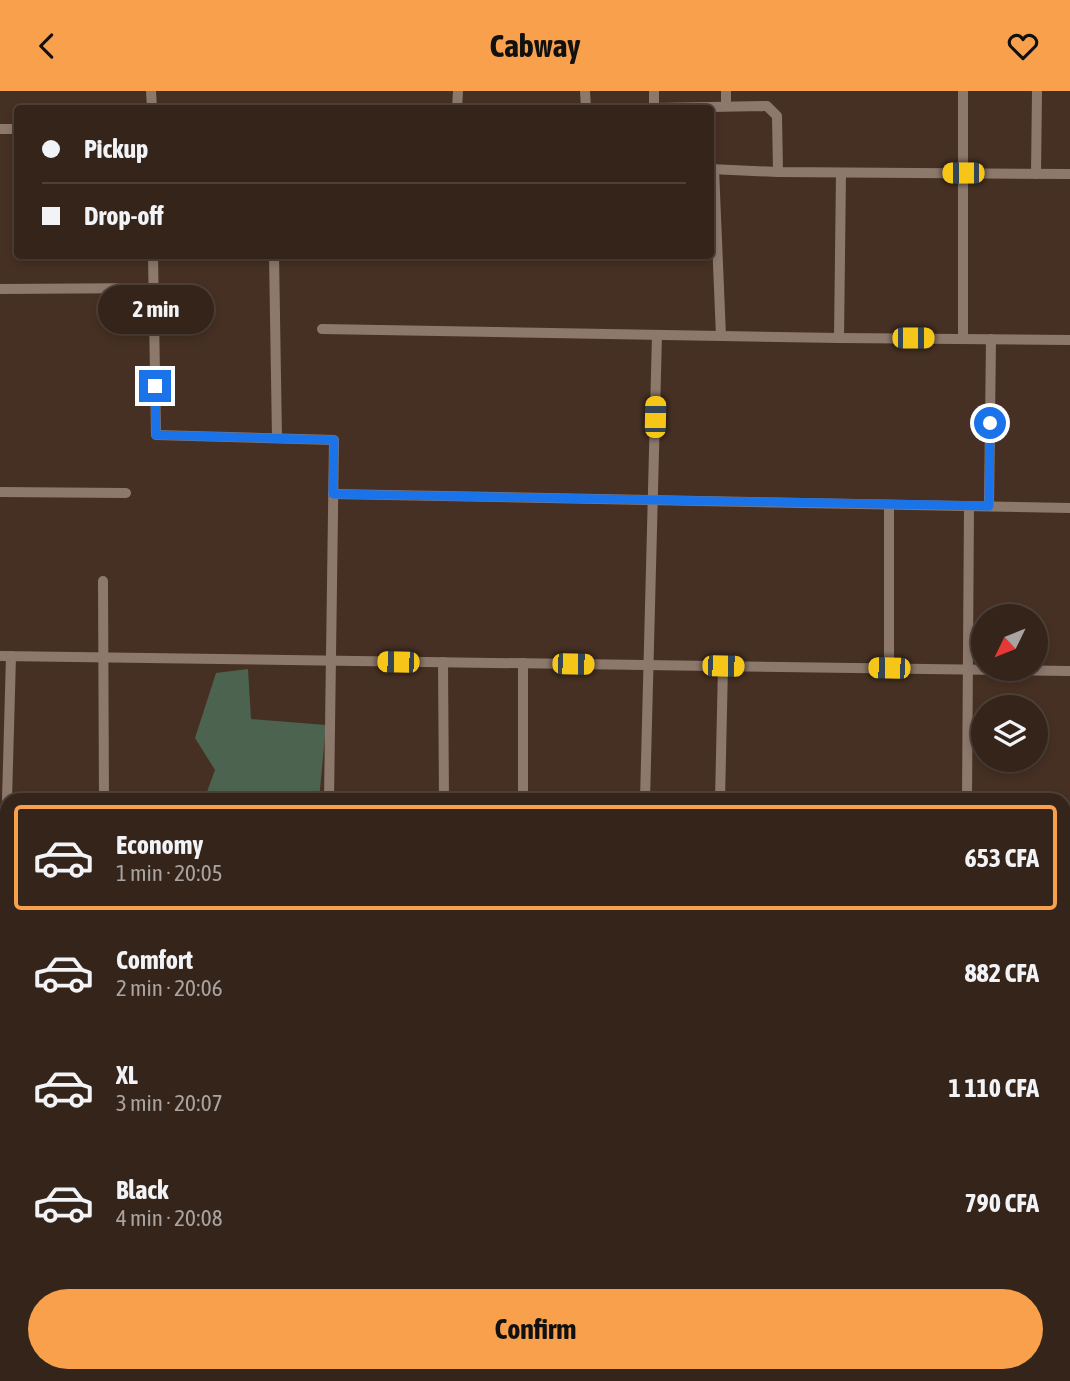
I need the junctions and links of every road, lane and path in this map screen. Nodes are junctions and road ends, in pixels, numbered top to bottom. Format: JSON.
{"nodes":[{"id":1,"x":726,"y":91,"type":"edge"},
{"id":2,"x":963,"y":91,"type":"edge"},
{"id":3,"x":1037,"y":91,"type":"edge"},
{"id":4,"x":714,"y":106,"type":"edge"},
{"id":5,"x":726,"y":106,"type":"junction"},
{"id":6,"x":714,"y":169,"type":"edge"},
{"id":7,"x":778,"y":172,"type":"junction"},
{"id":8,"x":841,"y":173,"type":"junction"},
{"id":9,"x":963,"y":173,"type":"junction"},
{"id":10,"x":1037,"y":174,"type":"junction"},
{"id":11,"x":1070,"y":174,"type":"edge"},
{"id":12,"x":714,"y":206,"type":"edge"},
{"id":13,"x":153,"y":259,"type":"edge"},
{"id":14,"x":274,"y":259,"type":"edge"},
{"id":15,"x":154,"y":288,"type":"junction"},
{"id":16,"x":0,"y":289,"type":"edge"},
{"id":17,"x":322,"y":329,"type":"dead end"},
{"id":18,"x":657,"y":335,"type":"junction"},
{"id":19,"x":721,"y":336,"type":"junction"},
{"id":20,"x":839,"y":338,"type":"junction"},
{"id":21,"x":962,"y":339,"type":"junction"},
{"id":22,"x":991,"y":339,"type":"junction"},
{"id":23,"x":1070,"y":339,"type":"edge"},
{"id":24,"x":277,"y":438,"type":"junction"},
{"id":25,"x":0,"y":492,"type":"edge"},
{"id":26,"x":125,"y":493,"type":"dead end"},
{"id":27,"x":333,"y":494,"type":"junction"},
{"id":28,"x":653,"y":500,"type":"junction"},
{"id":29,"x":889,"y":505,"type":"junction"},
{"id":30,"x":969,"y":506,"type":"junction"},
{"id":31,"x":989,"y":506,"type":"junction"},
{"id":32,"x":1070,"y":508,"type":"edge"},
{"id":33,"x":103,"y":581,"type":"dead end"},
{"id":34,"x":5,"y":656,"type":"edge"},
{"id":35,"x":103,"y":658,"type":"junction"},
{"id":36,"x":331,"y":661,"type":"junction"},
{"id":37,"x":443,"y":662,"type":"junction"},
{"id":38,"x":523,"y":663,"type":"junction"},
{"id":39,"x":648,"y":665,"type":"junction"},
{"id":40,"x":723,"y":666,"type":"junction"},
{"id":41,"x":889,"y":668,"type":"junction"},
{"id":42,"x":967,"y":669,"type":"junction"},
{"id":43,"x":1070,"y":671,"type":"edge"},
{"id":44,"x":7,"y":793,"type":"edge"},
{"id":45,"x":104,"y":793,"type":"edge"},
{"id":46,"x":329,"y":793,"type":"edge"},
{"id":47,"x":444,"y":793,"type":"edge"},
{"id":48,"x":523,"y":793,"type":"edge"},
{"id":49,"x":645,"y":793,"type":"edge"},
{"id":50,"x":720,"y":793,"type":"edge"},
{"id":51,"x":967,"y":793,"type":"edge"}],
"edges":[{"from":1,"to":5,"type":"street"},
{"from":2,"to":9,"type":"street"},
{"from":3,"to":10,"type":"street"},
{"from":4,"to":5,"type":"street"},
{"from":5,"to":7,"type":"street"},
{"from":6,"to":7,"type":"street"},
{"from":7,"to":8,"type":"street"},
{"from":8,"to":9,"type":"street"},
{"from":8,"to":20,"type":"street"},
{"from":9,"to":10,"type":"street"},
{"from":9,"to":21,"type":"street"},
{"from":10,"to":11,"type":"street"},
{"from":12,"to":19,"type":"street"},
{"from":13,"to":15,"type":"street"},
{"from":14,"to":24,"type":"street"},
{"from":15,"to":16,"type":"street"},
{"from":15,"to":24,"type":"street"},
{"from":17,"to":18,"type":"street"},
{"from":18,"to":19,"type":"street"},
{"from":18,"to":28,"type":"street"},
{"from":19,"to":20,"type":"street"},
{"from":20,"to":21,"type":"street"},
{"from":21,"to":22,"type":"street"},
{"from":22,"to":23,"type":"street"},
{"from":22,"to":31,"type":"street"},
{"from":24,"to":27,"type":"street"},
{"from":25,"to":26,"type":"street"},
{"from":27,"to":28,"type":"street"},
{"from":27,"to":36,"type":"street"},
{"from":28,"to":29,"type":"street"},
{"from":28,"to":39,"type":"street"},
{"from":29,"to":30,"type":"street"},
{"from":29,"to":41,"type":"street"},
{"from":30,"to":31,"type":"street"},
{"from":30,"to":42,"type":"street"},
{"from":31,"to":32,"type":"street"},
{"from":33,"to":35,"type":"street"},
{"from":34,"to":35,"type":"street"},
{"from":34,"to":44,"type":"street"},
{"from":35,"to":36,"type":"street"},
{"from":35,"to":45,"type":"street"},
{"from":36,"to":37,"type":"street"},
{"from":36,"to":46,"type":"street"},
{"from":37,"to":38,"type":"street"},
{"from":37,"to":47,"type":"street"},
{"from":38,"to":39,"type":"street"},
{"from":38,"to":48,"type":"street"},
{"from":39,"to":40,"type":"street"},
{"from":39,"to":49,"type":"street"},
{"from":40,"to":41,"type":"street"},
{"from":40,"to":50,"type":"street"},
{"from":41,"to":42,"type":"street"},
{"from":42,"to":43,"type":"street"},
{"from":42,"to":51,"type":"street"}]}
